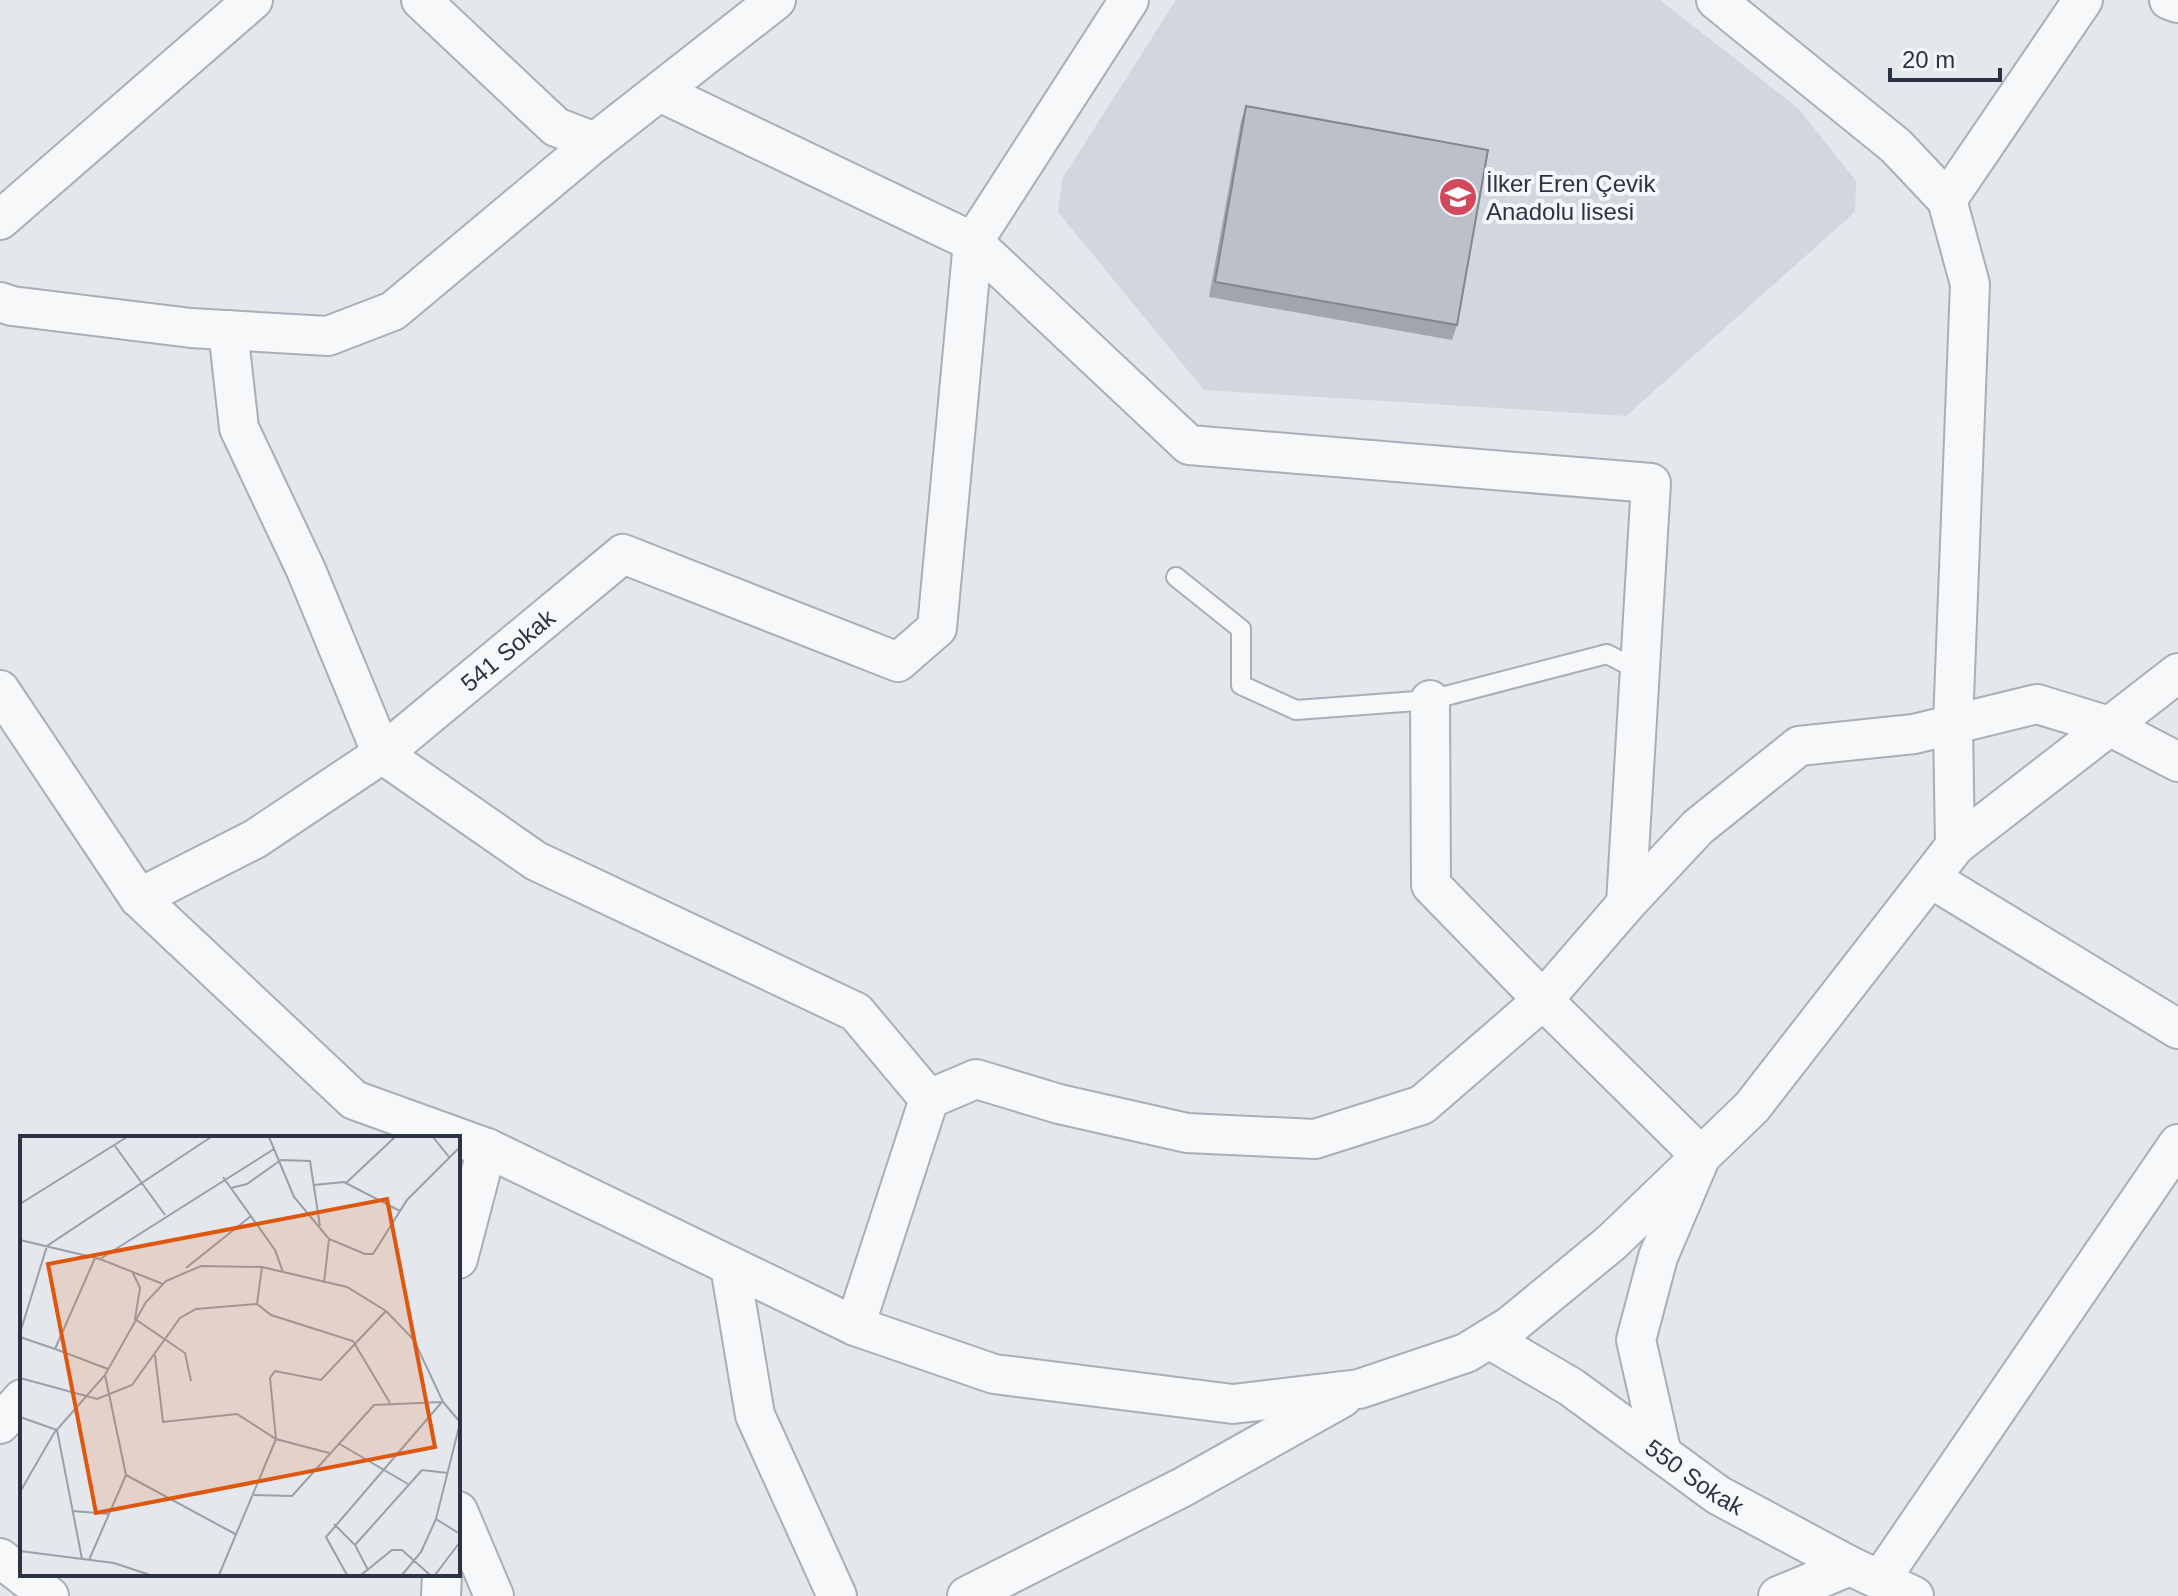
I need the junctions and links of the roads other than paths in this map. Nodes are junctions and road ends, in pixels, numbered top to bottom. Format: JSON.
{"nodes":[{"id":1,"x":253,"y":0,"type":"edge"},
{"id":2,"x":421,"y":0,"type":"edge"},
{"id":3,"x":776,"y":0,"type":"edge"},
{"id":4,"x":1129,"y":0,"type":"edge"},
{"id":5,"x":1716,"y":0,"type":"edge"},
{"id":6,"x":2083,"y":0,"type":"edge"},
{"id":7,"x":2169,"y":0,"type":"edge"},
{"id":8,"x":2178,"y":3,"type":"edge"},
{"id":9,"x":660,"y":92,"type":"junction"},
{"id":10,"x":595,"y":142,"type":"junction"},
{"id":11,"x":1947,"y":200,"type":"junction"},
{"id":12,"x":0,"y":220,"type":"edge"},
{"id":13,"x":973,"y":242,"type":"junction"},
{"id":14,"x":0,"y":302,"type":"edge"},
{"id":15,"x":228,"y":330,"type":"junction"},
{"id":16,"x":1176,"y":577,"type":"dead end"},
{"id":17,"x":1640,"y":671,"type":"junction"},
{"id":18,"x":2178,"y":673,"type":"edge"},
{"id":19,"x":0,"y":690,"type":"edge"},
{"id":20,"x":1430,"y":700,"type":"junction"},
{"id":21,"x":1953,"y":724,"type":"junction"},
{"id":22,"x":2109,"y":726,"type":"junction"},
{"id":23,"x":382,"y":754,"type":"junction"},
{"id":24,"x":2178,"y":762,"type":"edge"},
{"id":25,"x":1955,"y":846,"type":"junction"},
{"id":26,"x":1930,"y":878,"type":"junction"},
{"id":27,"x":139,"y":898,"type":"junction"},
{"id":28,"x":1626,"y":904,"type":"junction"},
{"id":29,"x":1543,"y":1000,"type":"junction"},
{"id":30,"x":2178,"y":1029,"type":"edge"},
{"id":31,"x":929,"y":1099,"type":"junction"},
{"id":32,"x":454,"y":1136,"type":"edge"},
{"id":33,"x":460,"y":1138,"type":"edge"},
{"id":34,"x":2178,"y":1144,"type":"edge"},
{"id":35,"x":487,"y":1148,"type":"junction"},
{"id":36,"x":1701,"y":1156,"type":"junction"},
{"id":37,"x":460,"y":1251,"type":"edge"},
{"id":38,"x":730,"y":1266,"type":"junction"},
{"id":39,"x":855,"y":1326,"type":"junction"},
{"id":40,"x":1489,"y":1339,"type":"junction"},
{"id":41,"x":1359,"y":1389,"type":"junction"},
{"id":42,"x":20,"y":1401,"type":"edge"},
{"id":43,"x":0,"y":1424,"type":"edge"},
{"id":44,"x":1662,"y":1454,"type":"junction"},
{"id":45,"x":460,"y":1516,"type":"edge"},
{"id":46,"x":0,"y":1558,"type":"edge"},
{"id":47,"x":1865,"y":1573,"type":"junction"},
{"id":48,"x":20,"y":1574,"type":"edge"},
{"id":49,"x":23,"y":1576,"type":"edge"},
{"id":50,"x":442,"y":1576,"type":"edge"},
{"id":51,"x":49,"y":1596,"type":"edge"},
{"id":52,"x":441,"y":1596,"type":"edge"},
{"id":53,"x":494,"y":1596,"type":"edge"},
{"id":54,"x":837,"y":1596,"type":"edge"},
{"id":55,"x":967,"y":1596,"type":"edge"},
{"id":56,"x":1778,"y":1596,"type":"edge"},
{"id":57,"x":1914,"y":1596,"type":"edge"}],
"edges":[{"from":1,"to":12,"type":"street"},
{"from":2,"to":10,"type":"street"},
{"from":3,"to":9,"type":"street"},
{"from":4,"to":13,"type":"street"},
{"from":5,"to":11,"type":"street"},
{"from":6,"to":11,"type":"street"},
{"from":7,"to":8,"type":"street"},
{"from":9,"to":10,"type":"street"},
{"from":9,"to":13,"type":"street"},
{"from":10,"to":15,"type":"street"},
{"from":11,"to":21,"type":"street"},
{"from":13,"to":17,"type":"street"},
{"from":13,"to":23,"type":"street","name":"541 Sokak"},
{"from":14,"to":15,"type":"street"},
{"from":15,"to":23,"type":"street"},
{"from":16,"to":20,"type":"lane"},
{"from":17,"to":20,"type":"lane"},
{"from":17,"to":28,"type":"street"},
{"from":18,"to":22,"type":"street"},
{"from":19,"to":27,"type":"street"},
{"from":20,"to":29,"type":"street"},
{"from":21,"to":22,"type":"street"},
{"from":21,"to":25,"type":"street"},
{"from":21,"to":28,"type":"street"},
{"from":22,"to":24,"type":"street"},
{"from":22,"to":25,"type":"street"},
{"from":23,"to":27,"type":"street","name":"541 Sokak"},
{"from":23,"to":31,"type":"street"},
{"from":25,"to":26,"type":"street"},
{"from":26,"to":30,"type":"street"},
{"from":26,"to":36,"type":"street"},
{"from":27,"to":32,"type":"street"},
{"from":28,"to":29,"type":"street"},
{"from":29,"to":31,"type":"street"},
{"from":29,"to":36,"type":"street"},
{"from":31,"to":39,"type":"street"},
{"from":33,"to":35,"type":"street"},
{"from":34,"to":47,"type":"street"},
{"from":35,"to":37,"type":"street"},
{"from":35,"to":38,"type":"street"},
{"from":36,"to":40,"type":"street"},
{"from":36,"to":44,"type":"street"},
{"from":38,"to":39,"type":"street"},
{"from":38,"to":54,"type":"street"},
{"from":39,"to":41,"type":"street"},
{"from":40,"to":41,"type":"street"},
{"from":40,"to":44,"type":"street","name":"550 Sokak"},
{"from":41,"to":55,"type":"street"},
{"from":42,"to":43,"type":"street"},
{"from":44,"to":47,"type":"street","name":"550 Sokak"},
{"from":45,"to":53,"type":"street"},
{"from":46,"to":48,"type":"street"},
{"from":47,"to":56,"type":"street"},
{"from":47,"to":57,"type":"street","name":"550 Sokak"},
{"from":49,"to":51,"type":"street"},
{"from":50,"to":52,"type":"street"}]}
